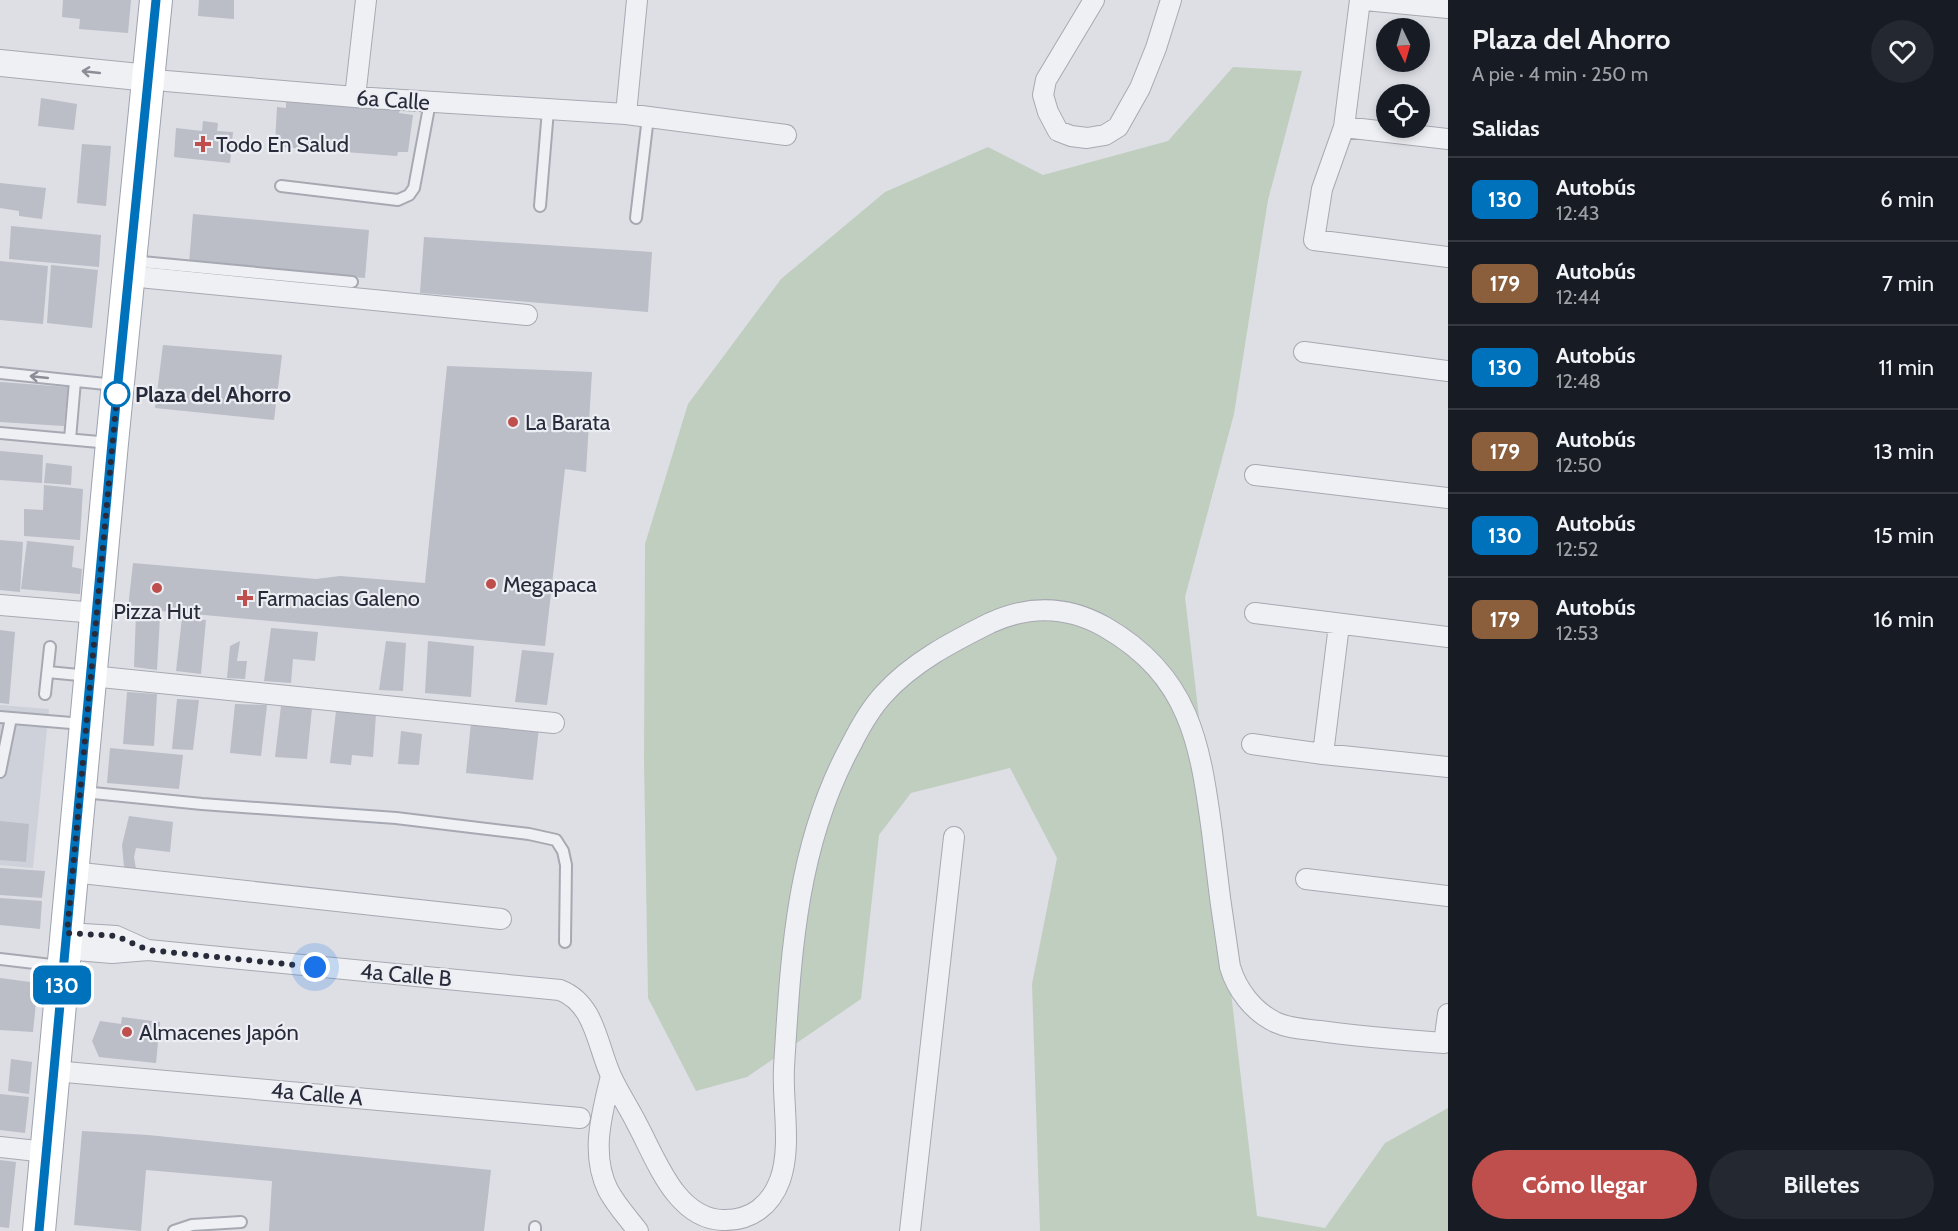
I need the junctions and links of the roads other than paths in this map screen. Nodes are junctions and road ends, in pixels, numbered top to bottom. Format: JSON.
{"nodes":[{"id":1,"x":156,"y":0,"type":"edge"},
{"id":2,"x":366,"y":0,"type":"edge"},
{"id":3,"x":637,"y":0,"type":"edge"},
{"id":4,"x":1094,"y":0,"type":"edge"},
{"id":5,"x":1171,"y":0,"type":"edge"},
{"id":6,"x":1360,"y":0,"type":"edge"},
{"id":7,"x":1365,"y":0,"type":"edge"},
{"id":8,"x":1448,"y":8,"type":"edge"},
{"id":9,"x":0,"y":63,"type":"edge"},
{"id":10,"x":149,"y":78,"type":"junction"},
{"id":11,"x":356,"y":98,"type":"junction"},
{"id":12,"x":430,"y":102,"type":"junction"},
{"id":13,"x":549,"y":110,"type":"junction"},
{"id":14,"x":626,"y":114,"type":"junction"},
{"id":15,"x":648,"y":117,"type":"junction"},
{"id":16,"x":1344,"y":127,"type":"junction"},
{"id":17,"x":786,"y":135,"type":"dead end"},
{"id":18,"x":1448,"y":139,"type":"edge"},
{"id":19,"x":281,"y":186,"type":"dead end"},
{"id":20,"x":540,"y":206,"type":"dead end"},
{"id":21,"x":636,"y":218,"type":"dead end"},
{"id":22,"x":1448,"y":257,"type":"edge"},
{"id":23,"x":130,"y":268,"type":"junction"},
{"id":24,"x":352,"y":282,"type":"dead end"},
{"id":25,"x":526,"y":315,"type":"dead end"},
{"id":26,"x":1304,"y":352,"type":"dead end"},
{"id":27,"x":1448,"y":372,"type":"edge"},
{"id":28,"x":0,"y":374,"type":"edge"},
{"id":29,"x":75,"y":381,"type":"junction"},
{"id":30,"x":118,"y":385,"type":"junction"},
{"id":31,"x":6,"y":430,"type":"edge"},
{"id":32,"x":70,"y":439,"type":"junction"},
{"id":33,"x":112,"y":443,"type":"junction"},
{"id":34,"x":1255,"y":475,"type":"dead end"},
{"id":35,"x":1448,"y":498,"type":"edge"},
{"id":36,"x":0,"y":605,"type":"edge"},
{"id":37,"x":96,"y":613,"type":"junction"},
{"id":38,"x":1256,"y":613,"type":"dead end"},
{"id":39,"x":1339,"y":625,"type":"junction"},
{"id":40,"x":1448,"y":637,"type":"edge"},
{"id":41,"x":50,"y":646,"type":"dead end"},
{"id":42,"x":48,"y":672,"type":"junction"},
{"id":43,"x":91,"y":676,"type":"junction"},
{"id":44,"x":45,"y":694,"type":"dead end"},
{"id":45,"x":6,"y":717,"type":"edge"},
{"id":46,"x":554,"y":723,"type":"dead end"},
{"id":47,"x":86,"y":724,"type":"junction"},
{"id":48,"x":1252,"y":744,"type":"dead end"},
{"id":49,"x":1323,"y":754,"type":"junction"},
{"id":50,"x":1448,"y":767,"type":"edge"},
{"id":51,"x":0,"y":772,"type":"edge"},
{"id":52,"x":80,"y":792,"type":"junction"},
{"id":53,"x":954,"y":837,"type":"dead end"},
{"id":54,"x":72,"y":872,"type":"junction"},
{"id":55,"x":1306,"y":879,"type":"dead end"},
{"id":56,"x":1448,"y":896,"type":"edge"},
{"id":57,"x":501,"y":919,"type":"dead end"},
{"id":58,"x":565,"y":942,"type":"dead end"},
{"id":59,"x":65,"y":950,"type":"junction"},
{"id":60,"x":0,"y":959,"type":"edge"},
{"id":61,"x":1448,"y":1014,"type":"edge"},
{"id":62,"x":54,"y":1071,"type":"junction"},
{"id":63,"x":611,"y":1076,"type":"junction"},
{"id":64,"x":580,"y":1118,"type":"dead end"},
{"id":65,"x":0,"y":1147,"type":"edge"},
{"id":66,"x":46,"y":1152,"type":"junction"},
{"id":67,"x":241,"y":1222,"type":"dead end"},
{"id":68,"x":39,"y":1231,"type":"edge"},
{"id":69,"x":174,"y":1231,"type":"edge"},
{"id":70,"x":638,"y":1231,"type":"edge"},
{"id":71,"x":910,"y":1231,"type":"edge"}],
"edges":[{"from":1,"to":10,"type":"main road"},
{"from":2,"to":11,"type":"street"},
{"from":3,"to":14,"type":"street"},
{"from":4,"to":5,"type":"street"},
{"from":6,"to":16,"type":"street"},
{"from":7,"to":8,"type":"street"},
{"from":10,"to":9,"type":"street","name":"6a Calle","one_way":true},
{"from":10,"to":11,"type":"street","name":"6a Calle"},
{"from":10,"to":23,"type":"main road"},
{"from":11,"to":12,"type":"street","name":"6a Calle"},
{"from":12,"to":13,"type":"street","name":"6a Calle"},
{"from":12,"to":19,"type":"lane"},
{"from":13,"to":14,"type":"street","name":"6a Calle"},
{"from":13,"to":20,"type":"lane"},
{"from":14,"to":15,"type":"street","name":"6a Calle"},
{"from":15,"to":17,"type":"street","name":"6a Calle"},
{"from":15,"to":21,"type":"lane"},
{"from":16,"to":18,"type":"street"},
{"from":16,"to":22,"type":"street"},
{"from":23,"to":24,"type":"lane"},
{"from":23,"to":25,"type":"street"},
{"from":23,"to":30,"type":"main road"},
{"from":26,"to":27,"type":"street"},
{"from":29,"to":28,"type":"lane","one_way":true},
{"from":29,"to":30,"type":"lane"},
{"from":29,"to":32,"type":"lane"},
{"from":30,"to":33,"type":"main road"},
{"from":31,"to":32,"type":"lane"},
{"from":32,"to":33,"type":"lane"},
{"from":33,"to":37,"type":"main road"},
{"from":34,"to":35,"type":"street"},
{"from":36,"to":37,"type":"street"},
{"from":37,"to":43,"type":"main road"},
{"from":38,"to":39,"type":"street"},
{"from":39,"to":40,"type":"street"},
{"from":39,"to":49,"type":"street"},
{"from":41,"to":42,"type":"lane"},
{"from":42,"to":43,"type":"lane"},
{"from":42,"to":44,"type":"lane"},
{"from":43,"to":46,"type":"street"},
{"from":43,"to":47,"type":"main road"},
{"from":45,"to":47,"type":"lane"},
{"from":45,"to":51,"type":"lane"},
{"from":47,"to":52,"type":"main road"},
{"from":48,"to":49,"type":"street"},
{"from":49,"to":50,"type":"street"},
{"from":52,"to":54,"type":"main road"},
{"from":52,"to":58,"type":"lane"},
{"from":53,"to":71,"type":"street"},
{"from":54,"to":57,"type":"street"},
{"from":54,"to":59,"type":"main road"},
{"from":55,"to":56,"type":"street"},
{"from":59,"to":60,"type":"lane"},
{"from":59,"to":62,"type":"main road"},
{"from":59,"to":63,"type":"street","name":"4a Calle B"},
{"from":61,"to":63,"type":"street","name":"4a Calle B"},
{"from":62,"to":64,"type":"street","name":"4a Calle A"},
{"from":62,"to":66,"type":"main road"},
{"from":63,"to":70,"type":"street"},
{"from":65,"to":66,"type":"street"},
{"from":66,"to":68,"type":"main road"},
{"from":67,"to":69,"type":"lane"}]}
